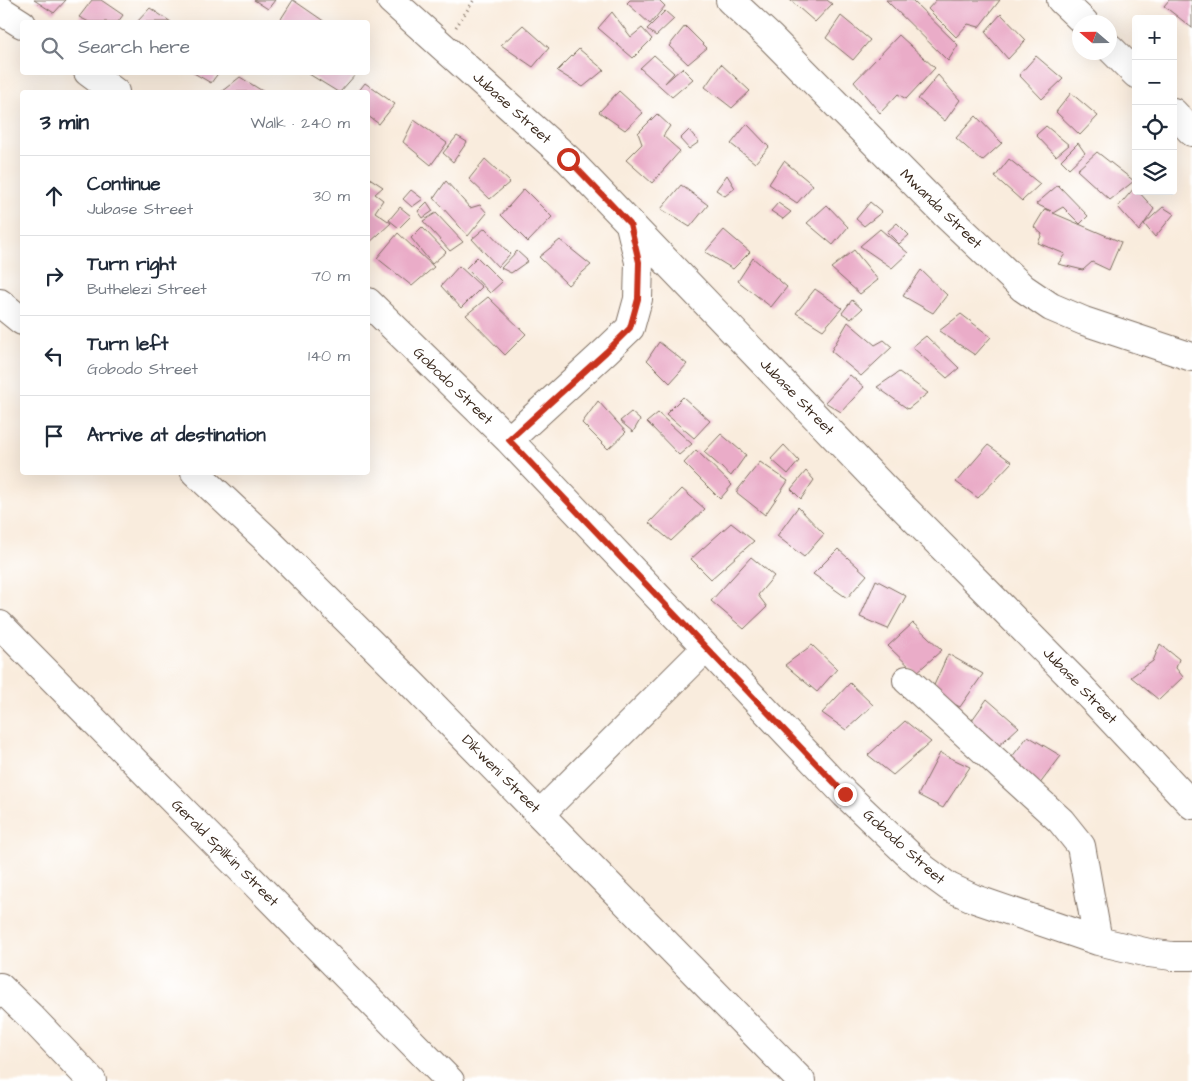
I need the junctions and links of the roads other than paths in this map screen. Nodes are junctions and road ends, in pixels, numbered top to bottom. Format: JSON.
{"nodes":[{"id":1,"x":391,"y":0,"type":"edge"},
{"id":2,"x":730,"y":0,"type":"edge"},
{"id":3,"x":1061,"y":0,"type":"edge"},
{"id":4,"x":0,"y":10,"type":"edge"},
{"id":5,"x":1077,"y":15,"type":"edge"},
{"id":6,"x":20,"y":23,"type":"edge"},
{"id":7,"x":1117,"y":55,"type":"edge"},
{"id":8,"x":1132,"y":70,"type":"edge"},
{"id":9,"x":92,"y":75,"type":"edge"},
{"id":10,"x":111,"y":90,"type":"edge"},
{"id":11,"x":1177,"y":116,"type":"edge"},
{"id":12,"x":1192,"y":132,"type":"edge"},
{"id":13,"x":630,"y":224,"type":"junction"},
{"id":14,"x":0,"y":303,"type":"edge"},
{"id":15,"x":370,"y":304,"type":"edge"},
{"id":16,"x":20,"y":318,"type":"edge"},
{"id":17,"x":1192,"y":357,"type":"edge"},
{"id":18,"x":509,"y":440,"type":"junction"},
{"id":19,"x":198,"y":475,"type":"edge"},
{"id":20,"x":2,"y":631,"type":"edge"},
{"id":21,"x":706,"y":648,"type":"junction"},
{"id":22,"x":907,"y":680,"type":"dead end"},
{"id":23,"x":1192,"y":804,"type":"edge"},
{"id":24,"x":540,"y":814,"type":"junction"},
{"id":25,"x":1098,"y":941,"type":"junction"},
{"id":26,"x":1192,"y":956,"type":"edge"},
{"id":27,"x":0,"y":988,"type":"edge"},
{"id":28,"x":92,"y":1081,"type":"edge"},
{"id":29,"x":450,"y":1081,"type":"edge"},
{"id":30,"x":801,"y":1081,"type":"edge"}],
"edges":[{"from":1,"to":13,"type":"street","name":"Jubase Street"},
{"from":2,"to":17,"type":"street","name":"Mwanda Street"},
{"from":3,"to":5,"type":"street"},
{"from":4,"to":6,"type":"street"},
{"from":7,"to":8,"type":"street"},
{"from":9,"to":10,"type":"street"},
{"from":11,"to":12,"type":"street"},
{"from":13,"to":18,"type":"street"},
{"from":13,"to":23,"type":"street","name":"Jubase Street"},
{"from":14,"to":16,"type":"street"},
{"from":15,"to":18,"type":"street","name":"Gobodo Street"},
{"from":18,"to":21,"type":"street","name":"Gobodo Street"},
{"from":19,"to":24,"type":"street","name":"Dikweni Street"},
{"from":20,"to":29,"type":"street","name":"Gerald Spilkin Street"},
{"from":21,"to":24,"type":"street"},
{"from":21,"to":25,"type":"street","name":"Gobodo Street"},
{"from":22,"to":25,"type":"street"},
{"from":24,"to":30,"type":"street","name":"Dikweni Street"},
{"from":25,"to":26,"type":"street","name":"Gobodo Street"},
{"from":27,"to":28,"type":"street"}]}
